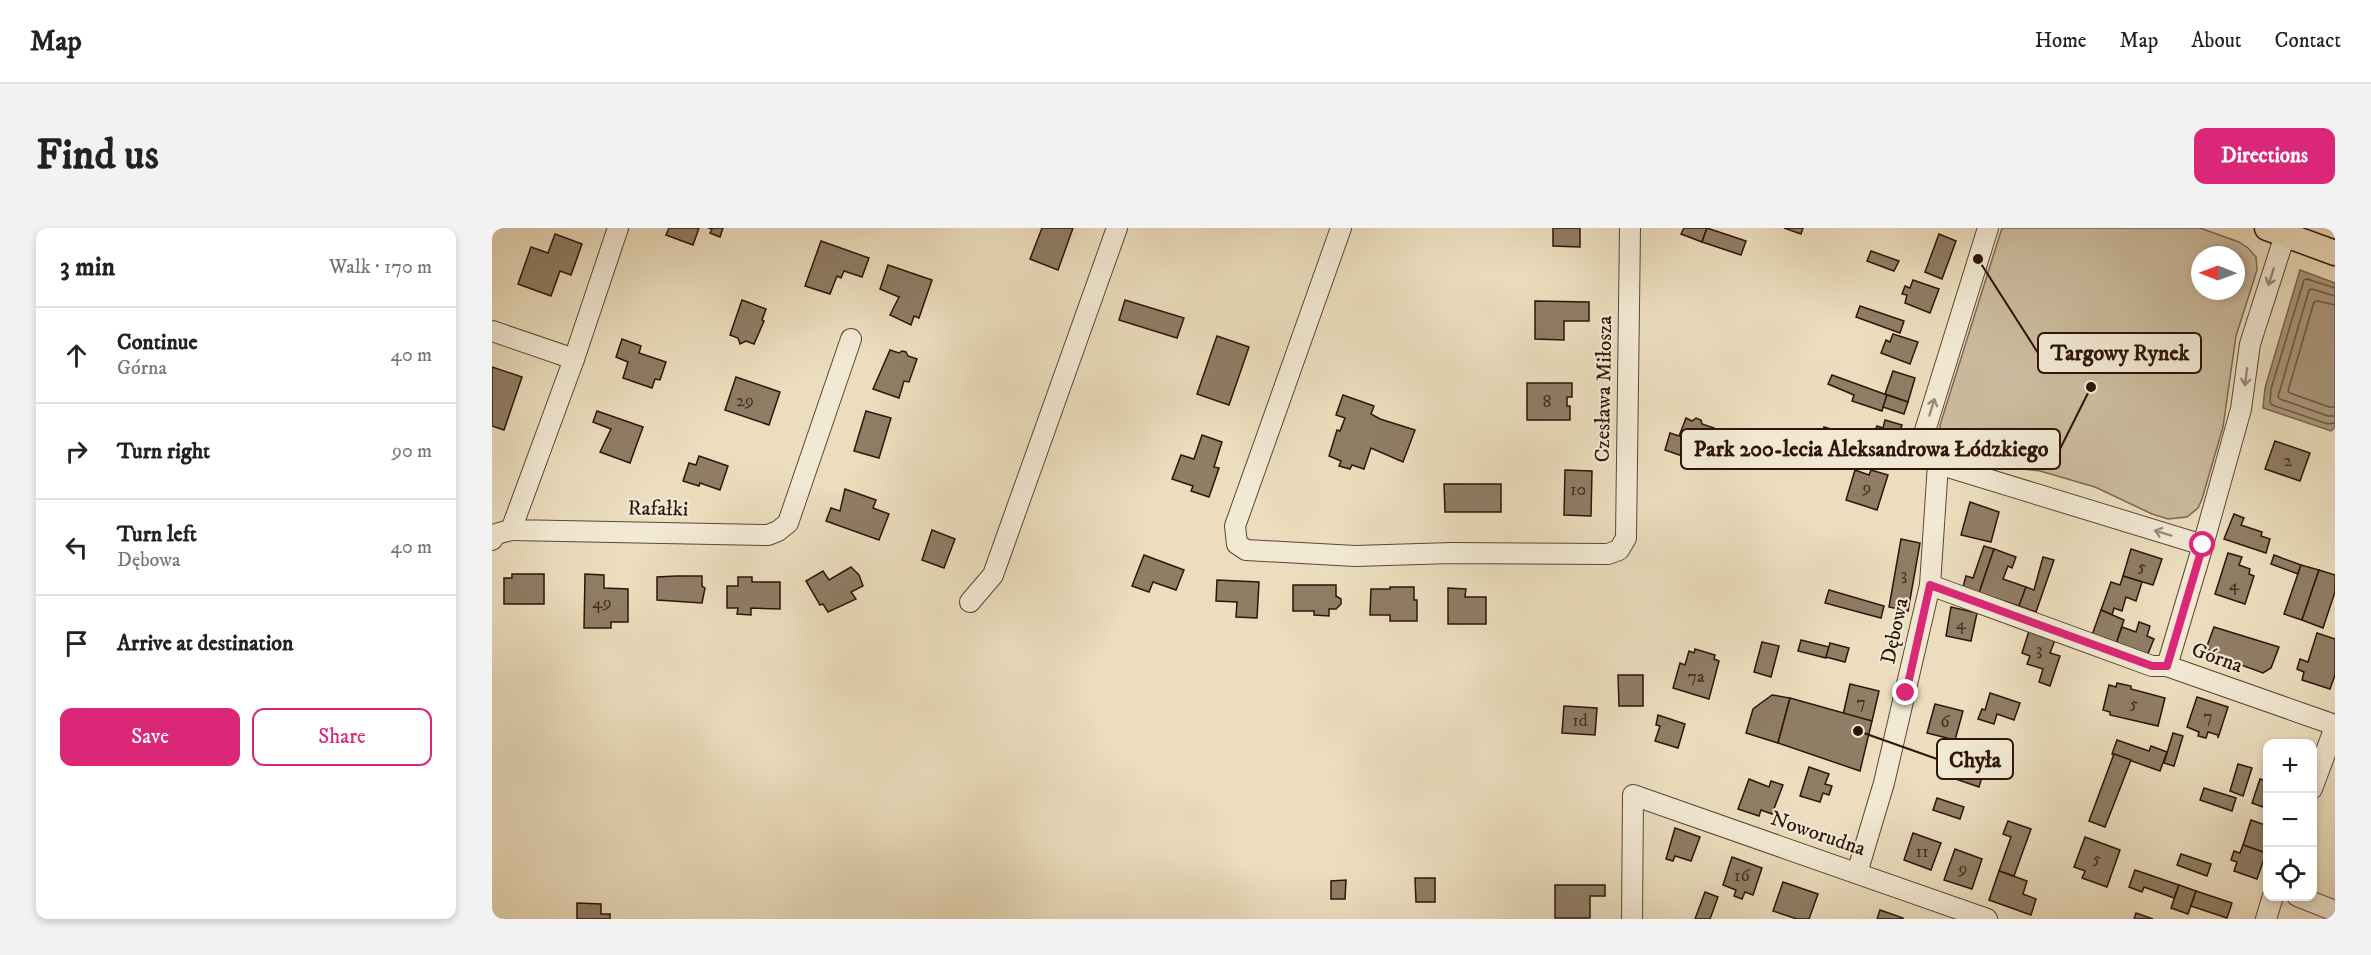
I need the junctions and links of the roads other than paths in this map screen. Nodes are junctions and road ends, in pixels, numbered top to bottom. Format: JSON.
{"nodes":[{"id":1,"x":618,"y":228,"type":"edge"},
{"id":2,"x":1118,"y":228,"type":"edge"},
{"id":3,"x":1341,"y":228,"type":"edge"},
{"id":4,"x":1630,"y":228,"type":"edge"},
{"id":5,"x":1988,"y":228,"type":"edge"},
{"id":6,"x":2276,"y":231,"type":"edge"},
{"id":7,"x":2335,"y":253,"type":"edge"},
{"id":8,"x":492,"y":331,"type":"edge"},
{"id":9,"x":851,"y":339,"type":"dead end"},
{"id":10,"x":574,"y":359,"type":"junction"},
{"id":11,"x":1938,"y":464,"type":"junction"},
{"id":12,"x":511,"y":530,"type":"junction"},
{"id":13,"x":492,"y":540,"type":"edge"},
{"id":14,"x":2203,"y":545,"type":"junction"},
{"id":15,"x":1930,"y":585,"type":"junction"},
{"id":16,"x":970,"y":602,"type":"dead end"},
{"id":17,"x":2167,"y":666,"type":"junction"},
{"id":18,"x":2335,"y":726,"type":"edge"},
{"id":19,"x":2317,"y":778,"type":"edge"},
{"id":20,"x":1857,"y":873,"type":"junction"},
{"id":21,"x":2272,"y":901,"type":"edge"},
{"id":22,"x":2309,"y":901,"type":"edge"},
{"id":23,"x":2335,"y":910,"type":"edge"},
{"id":24,"x":1632,"y":919,"type":"edge"},
{"id":25,"x":1988,"y":919,"type":"edge"},
{"id":26,"x":2266,"y":919,"type":"edge"}],
"edges":[{"from":1,"to":10,"type":"street"},
{"from":2,"to":16,"type":"street"},
{"from":3,"to":4,"type":"street","name":"Czesława Miłosza"},
{"from":11,"to":5,"type":"street","one_way":true},
{"from":6,"to":7,"type":"main road"},
{"from":6,"to":14,"type":"street","name":"Górna","one_way":true},
{"from":8,"to":10,"type":"street"},
{"from":9,"to":12,"type":"street","name":"Rafałki"},
{"from":10,"to":12,"type":"street"},
{"from":14,"to":11,"type":"street","one_way":true},
{"from":11,"to":15,"type":"street","name":"Dębowa"},
{"from":12,"to":13,"type":"street"},
{"from":14,"to":17,"type":"street","name":"Górna"},
{"from":15,"to":17,"type":"street"},
{"from":15,"to":20,"type":"street","name":"Dębowa"},
{"from":17,"to":18,"type":"street","name":"Górna"},
{"from":18,"to":19,"type":"street","name":"Górna"},
{"from":20,"to":24,"type":"street","name":"Noworudna"},
{"from":20,"to":25,"type":"street","name":"Noworudna"},
{"from":21,"to":26,"type":"street"},
{"from":22,"to":23,"type":"street"}]}
